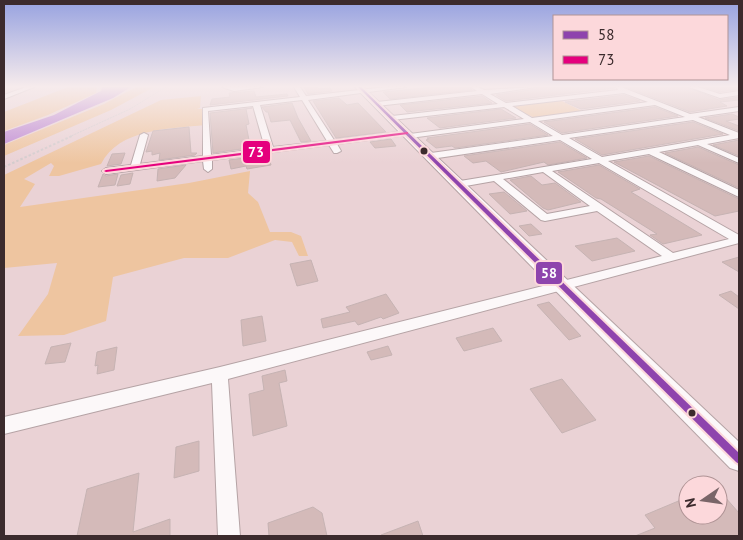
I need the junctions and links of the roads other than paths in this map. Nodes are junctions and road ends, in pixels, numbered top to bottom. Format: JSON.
{"nodes":[{"id":1,"x":205,"y":112,"type":"edge"},
{"id":2,"x":258,"y":112,"type":"edge"},
{"id":3,"x":313,"y":112,"type":"edge"},
{"id":4,"x":386,"y":112,"type":"edge"},
{"id":5,"x":442,"y":112,"type":"edge"},
{"id":6,"x":518,"y":112,"type":"edge"},
{"id":7,"x":589,"y":112,"type":"edge"},
{"id":8,"x":679,"y":112,"type":"edge"},
{"id":9,"x":718,"y":112,"type":"edge"},
{"id":10,"x":691,"y":117,"type":"junction"},
{"id":11,"x":392,"y":118,"type":"junction"},
{"id":12,"x":532,"y":120,"type":"junction"},
{"id":13,"x":408,"y":134,"type":"junction"},
{"id":14,"x":144,"y":136,"type":"dead end"},
{"id":15,"x":739,"y":136,"type":"edge"},
{"id":16,"x":561,"y":137,"type":"junction"},
{"id":17,"x":332,"y":142,"type":"junction"},
{"id":18,"x":699,"y":143,"type":"junction"},
{"id":19,"x":270,"y":150,"type":"junction"},
{"id":20,"x":337,"y":152,"type":"dead end"},
{"id":21,"x":652,"y":152,"type":"junction"},
{"id":22,"x":431,"y":156,"type":"junction"},
{"id":23,"x":206,"y":158,"type":"junction"},
{"id":24,"x":600,"y":160,"type":"junction"},
{"id":25,"x":739,"y":161,"type":"edge"},
{"id":26,"x":135,"y":167,"type":"junction"},
{"id":27,"x":208,"y":169,"type":"dead end"},
{"id":28,"x":106,"y":170,"type":"dead end"},
{"id":29,"x":545,"y":170,"type":"junction"},
{"id":30,"x":496,"y":178,"type":"junction"},
{"id":31,"x":460,"y":184,"type":"junction"},
{"id":32,"x":739,"y":194,"type":"edge"},
{"id":33,"x":599,"y":207,"type":"junction"},
{"id":34,"x":739,"y":240,"type":"edge"},
{"id":35,"x":671,"y":257,"type":"junction"},
{"id":36,"x":563,"y":286,"type":"junction"},
{"id":37,"x":220,"y":374,"type":"junction"},
{"id":38,"x":4,"y":426,"type":"edge"},
{"id":39,"x":739,"y":459,"type":"edge"},
{"id":40,"x":229,"y":536,"type":"edge"}],
"edges":[{"from":1,"to":23,"type":"street"},
{"from":2,"to":19,"type":"street"},
{"from":3,"to":17,"type":"street"},
{"from":4,"to":11,"type":"main road"},
{"from":5,"to":11,"type":"street"},
{"from":6,"to":12,"type":"street"},
{"from":7,"to":12,"type":"street"},
{"from":8,"to":10,"type":"street"},
{"from":9,"to":10,"type":"street"},
{"from":10,"to":15,"type":"street"},
{"from":10,"to":16,"type":"street"},
{"from":11,"to":13,"type":"main road"},
{"from":12,"to":13,"type":"street"},
{"from":12,"to":16,"type":"street"},
{"from":13,"to":17,"type":"street"},
{"from":13,"to":22,"type":"main road"},
{"from":14,"to":26,"type":"street"},
{"from":15,"to":18,"type":"street"},
{"from":16,"to":22,"type":"street"},
{"from":16,"to":24,"type":"street"},
{"from":17,"to":19,"type":"street"},
{"from":17,"to":20,"type":"street"},
{"from":18,"to":21,"type":"street"},
{"from":18,"to":25,"type":"street"},
{"from":19,"to":23,"type":"street"},
{"from":21,"to":24,"type":"street"},
{"from":21,"to":32,"type":"street"},
{"from":22,"to":31,"type":"main road"},
{"from":23,"to":26,"type":"street"},
{"from":23,"to":27,"type":"street"},
{"from":24,"to":29,"type":"street"},
{"from":24,"to":34,"type":"street"},
{"from":26,"to":28,"type":"street"},
{"from":29,"to":30,"type":"street"},
{"from":29,"to":33,"type":"street"},
{"from":30,"to":31,"type":"street"},
{"from":30,"to":33,"type":"street"},
{"from":31,"to":36,"type":"main road"},
{"from":33,"to":35,"type":"street"},
{"from":34,"to":35,"type":"street"},
{"from":35,"to":36,"type":"street"},
{"from":36,"to":37,"type":"street"},
{"from":36,"to":39,"type":"main road"},
{"from":37,"to":38,"type":"street"},
{"from":37,"to":40,"type":"street"}]}
